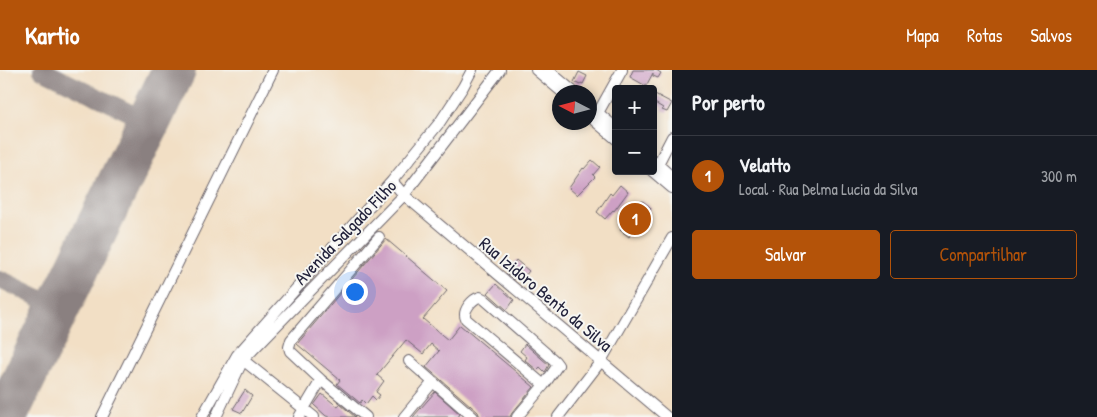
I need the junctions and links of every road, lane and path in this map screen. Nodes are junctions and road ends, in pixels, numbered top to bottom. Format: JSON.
{"nodes":[{"id":1,"x":273,"y":70,"type":"edge"},
{"id":2,"x":472,"y":70,"type":"edge"},
{"id":3,"x":500,"y":70,"type":"edge"},
{"id":4,"x":536,"y":70,"type":"edge"},
{"id":5,"x":548,"y":70,"type":"edge"},
{"id":6,"x":622,"y":70,"type":"edge"},
{"id":7,"x":554,"y":85,"type":"edge"},
{"id":8,"x":566,"y":85,"type":"edge"},
{"id":9,"x":597,"y":111,"type":"edge"},
{"id":10,"x":597,"y":118,"type":"edge"},
{"id":11,"x":597,"y":119,"type":"edge"},
{"id":12,"x":612,"y":126,"type":"edge"},
{"id":13,"x":612,"y":135,"type":"edge"},
{"id":14,"x":672,"y":137,"type":"edge"},
{"id":15,"x":657,"y":161,"type":"edge"},
{"id":16,"x":657,"y":168,"type":"edge"},
{"id":17,"x":657,"y":170,"type":"edge"},
{"id":18,"x":672,"y":176,"type":"edge"},
{"id":19,"x":392,"y":181,"type":"junction"},
{"id":20,"x":672,"y":188,"type":"edge"},
{"id":21,"x":404,"y":195,"type":"junction"},
{"id":22,"x":378,"y":237,"type":"dead end"},
{"id":23,"x":672,"y":238,"type":"edge"},
{"id":24,"x":240,"y":357,"type":"junction"},
{"id":25,"x":409,"y":361,"type":"dead end"},
{"id":26,"x":601,"y":361,"type":"junction"},
{"id":27,"x":321,"y":380,"type":"junction"},
{"id":28,"x":433,"y":382,"type":"junction"},
{"id":29,"x":544,"y":385,"type":"junction"},
{"id":30,"x":301,"y":412,"type":"edge"},
{"id":31,"x":102,"y":417,"type":"edge"},
{"id":32,"x":202,"y":417,"type":"edge"},
{"id":33,"x":216,"y":417,"type":"edge"},
{"id":34,"x":314,"y":417,"type":"edge"},
{"id":35,"x":366,"y":417,"type":"edge"},
{"id":36,"x":404,"y":417,"type":"edge"},
{"id":37,"x":473,"y":417,"type":"edge"},
{"id":38,"x":517,"y":417,"type":"edge"},
{"id":39,"x":558,"y":417,"type":"edge"},
{"id":40,"x":667,"y":417,"type":"edge"}],
"edges":[{"from":1,"to":31,"type":"street"},
{"from":2,"to":19,"type":"street","name":"Avenida Salgado Filho"},
{"from":3,"to":21,"type":"street","name":"Avenida Salgado Filho"},
{"from":4,"to":7,"type":"street"},
{"from":5,"to":8,"type":"street"},
{"from":6,"to":9,"type":"street"},
{"from":10,"to":12,"type":"street"},
{"from":11,"to":13,"type":"street"},
{"from":14,"to":15,"type":"street"},
{"from":16,"to":18,"type":"street"},
{"from":17,"to":20,"type":"street"},
{"from":19,"to":21,"type":"street","name":"Rua Izidoro Bento da Silva"},
{"from":19,"to":24,"type":"street","name":"Avenida Salgado Filho"},
{"from":21,"to":24,"type":"street","name":"Avenida Salgado Filho"},
{"from":21,"to":26,"type":"street","name":"Rua Izidoro Bento da Silva"},
{"from":22,"to":27,"type":"street"},
{"from":23,"to":26,"type":"street"},
{"from":24,"to":30,"type":"street"},
{"from":24,"to":32,"type":"street","name":"Avenida Salgado Filho"},
{"from":24,"to":33,"type":"street","name":"Avenida Salgado Filho"},
{"from":25,"to":28,"type":"street"},
{"from":26,"to":39,"type":"street"},
{"from":26,"to":40,"type":"street","name":"Rua Izidoro Bento da Silva"},
{"from":27,"to":30,"type":"street"},
{"from":27,"to":35,"type":"street"},
{"from":28,"to":36,"type":"street"},
{"from":28,"to":37,"type":"street"},
{"from":29,"to":29,"type":"street"},
{"from":29,"to":38,"type":"street"},
{"from":30,"to":34,"type":"street"}]}
